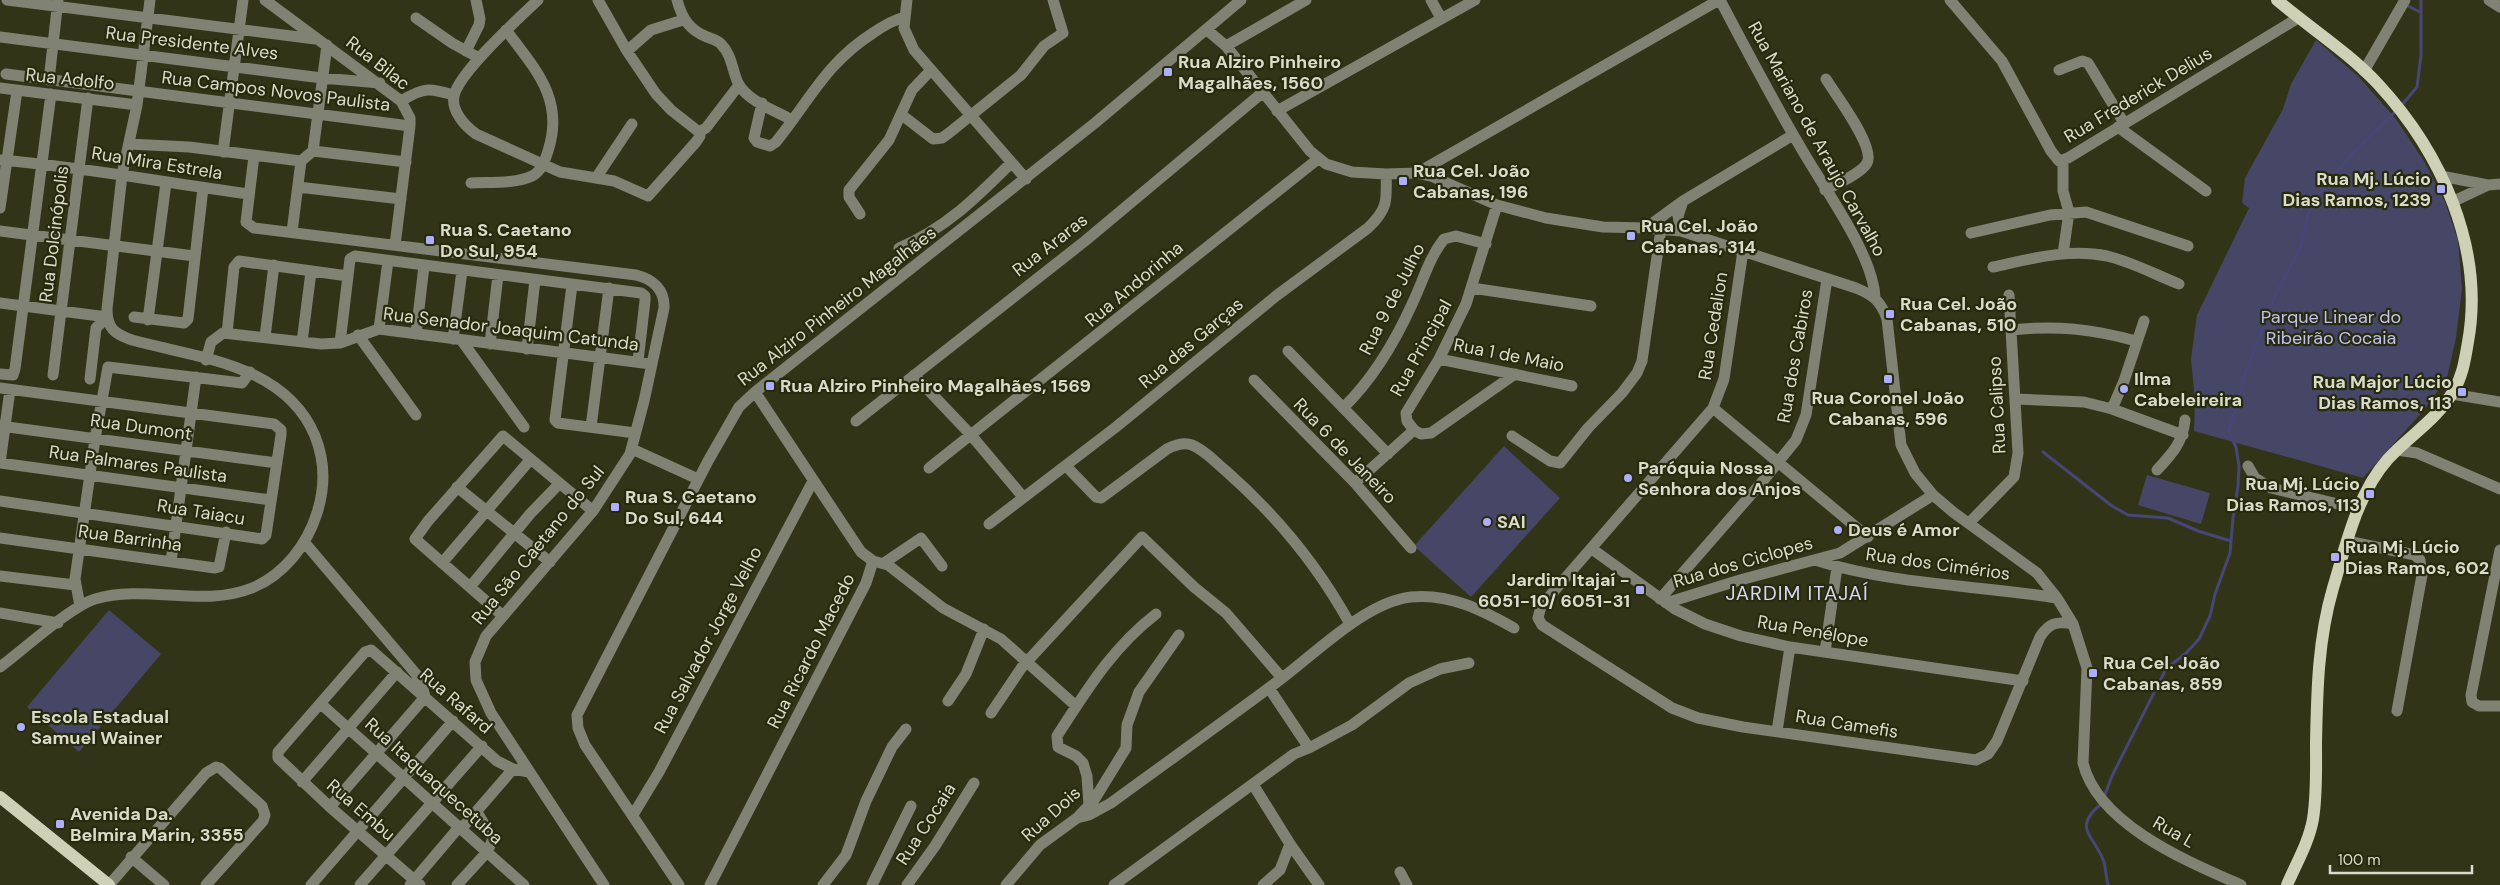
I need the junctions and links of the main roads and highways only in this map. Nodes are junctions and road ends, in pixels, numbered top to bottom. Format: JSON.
{"nodes":[{"id":1,"x":2277,"y":0,"type":"edge"},
{"id":2,"x":0,"y":797,"type":"edge"},
{"id":3,"x":109,"y":885,"type":"edge"},
{"id":4,"x":2287,"y":885,"type":"edge"}],
"edges":[{"from":1,"to":4,"type":"main road"},
{"from":2,"to":3,"type":"main road"}]}
